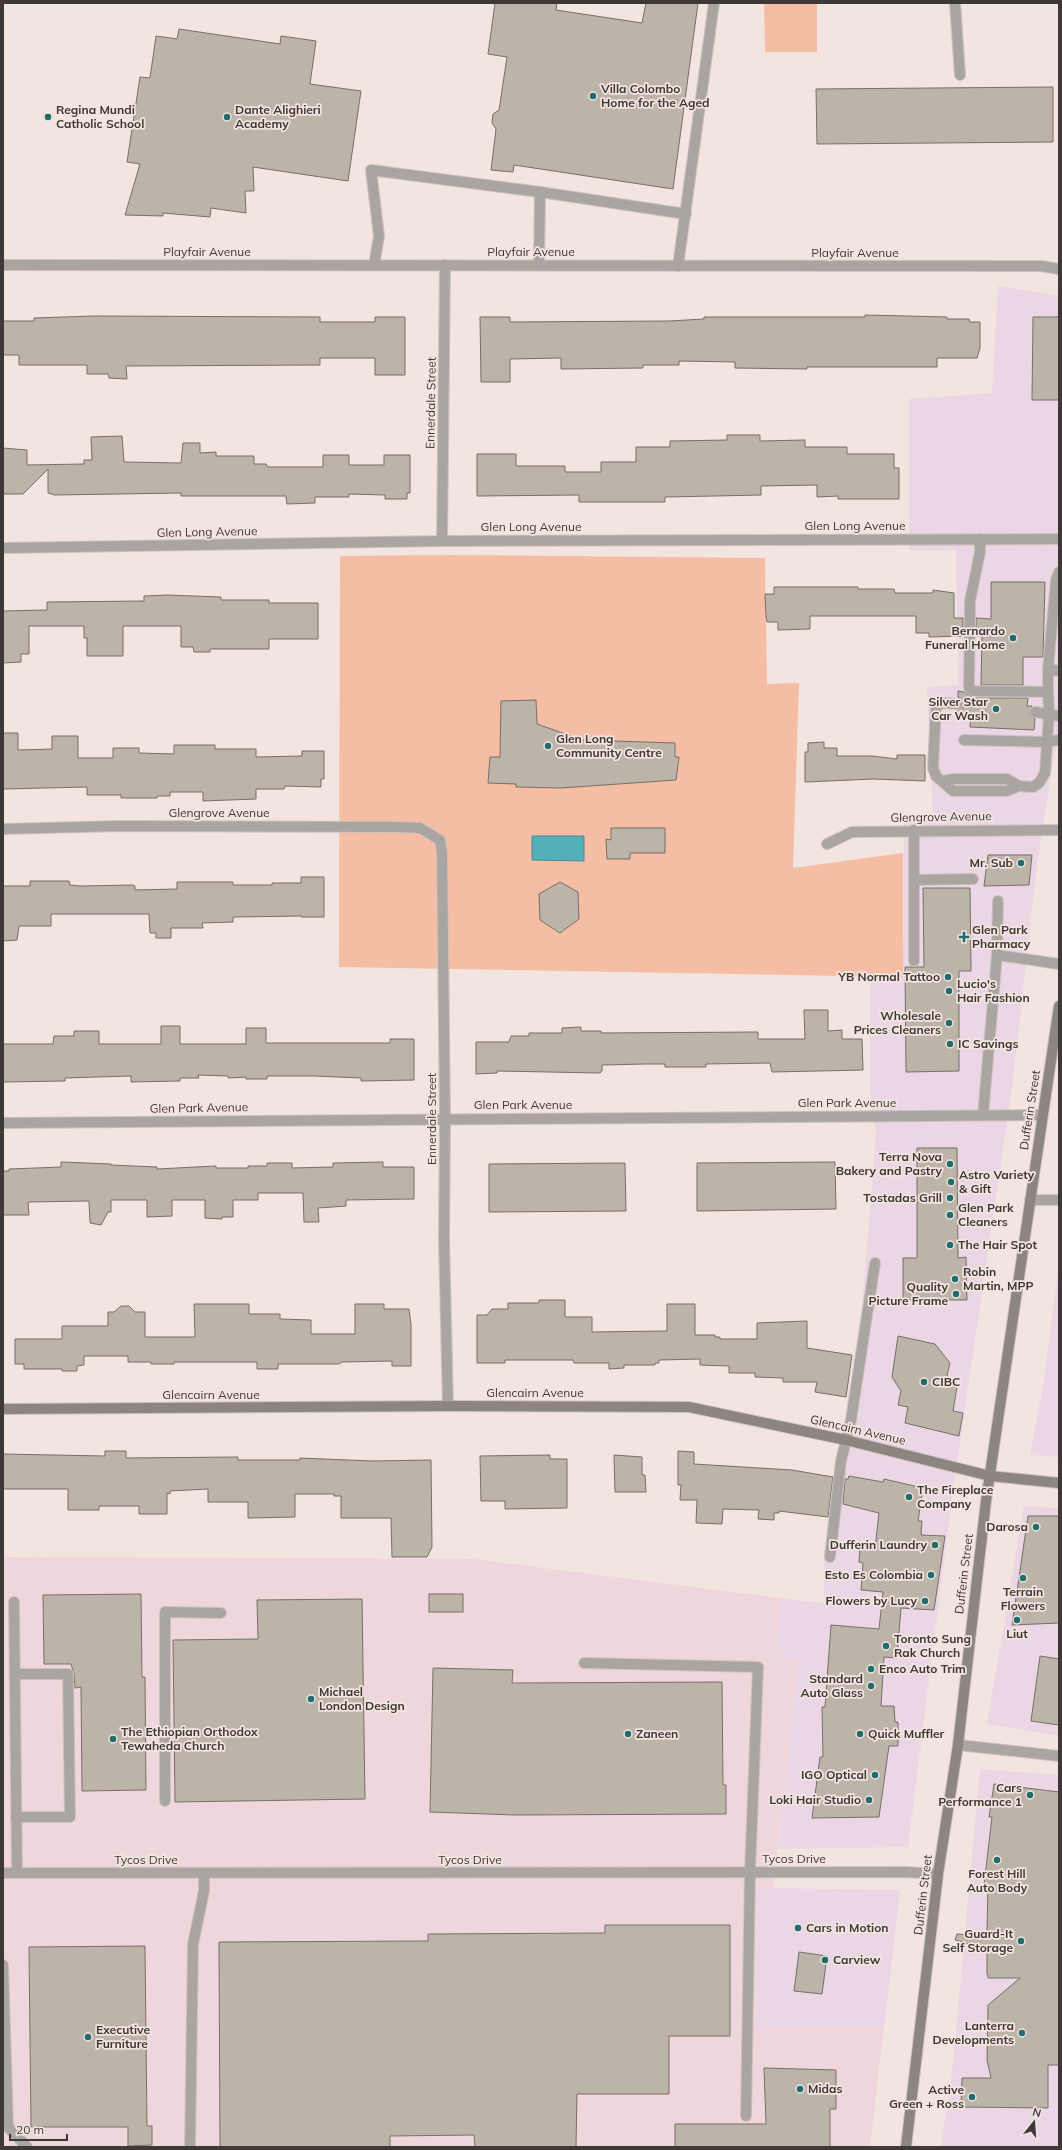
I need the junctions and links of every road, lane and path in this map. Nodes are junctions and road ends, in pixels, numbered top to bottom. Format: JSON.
{"nodes":[{"id":1,"x":714,"y":3,"type":"edge"},
{"id":2,"x":955,"y":3,"type":"edge"},
{"id":3,"x":960,"y":75,"type":"dead end"},
{"id":4,"x":540,"y":192,"type":"junction"},
{"id":5,"x":686,"y":214,"type":"junction"},
{"id":6,"x":3,"y":265,"type":"edge"},
{"id":7,"x":374,"y":265,"type":"junction"},
{"id":8,"x":445,"y":265,"type":"junction"},
{"id":9,"x":539,"y":265,"type":"junction"},
{"id":10,"x":678,"y":266,"type":"junction"},
{"id":11,"x":1059,"y":270,"type":"edge"},
{"id":12,"x":980,"y":539,"type":"junction"},
{"id":13,"x":1059,"y":539,"type":"edge"},
{"id":14,"x":442,"y":541,"type":"junction"},
{"id":15,"x":3,"y":548,"type":"edge"},
{"id":16,"x":1059,"y":572,"type":"edge"},
{"id":17,"x":1048,"y":669,"type":"junction"},
{"id":18,"x":1059,"y":671,"type":"edge"},
{"id":19,"x":1048,"y":692,"type":"junction"},
{"id":20,"x":958,"y":704,"type":"dead end"},
{"id":21,"x":1035,"y":712,"type":"dead end"},
{"id":22,"x":1054,"y":715,"type":"edge"},
{"id":23,"x":964,"y":740,"type":"dead end"},
{"id":24,"x":1059,"y":740,"type":"edge"},
{"id":25,"x":1045,"y":742,"type":"junction"},
{"id":26,"x":3,"y":829,"type":"edge"},
{"id":27,"x":914,"y":830,"type":"junction"},
{"id":28,"x":1059,"y":830,"type":"edge"},
{"id":29,"x":433,"y":835,"type":"joint"},
{"id":30,"x":826,"y":844,"type":"dead end"},
{"id":31,"x":973,"y":879,"type":"dead end"},
{"id":32,"x":914,"y":880,"type":"junction"},
{"id":33,"x":998,"y":901,"type":"dead end"},
{"id":34,"x":997,"y":955,"type":"junction"},
{"id":35,"x":914,"y":961,"type":"dead end"},
{"id":36,"x":1059,"y":964,"type":"edge"},
{"id":37,"x":1059,"y":1006,"type":"edge"},
{"id":38,"x":983,"y":1115,"type":"junction"},
{"id":39,"x":1042,"y":1115,"type":"junction"},
{"id":40,"x":445,"y":1119,"type":"junction"},
{"id":41,"x":3,"y":1122,"type":"edge"},
{"id":42,"x":1030,"y":1200,"type":"junction"},
{"id":43,"x":1059,"y":1200,"type":"edge"},
{"id":44,"x":875,"y":1263,"type":"dead end"},
{"id":45,"x":448,"y":1406,"type":"junction"},
{"id":46,"x":3,"y":1409,"type":"edge"},
{"id":47,"x":846,"y":1440,"type":"junction"},
{"id":48,"x":990,"y":1476,"type":"junction"},
{"id":49,"x":1059,"y":1483,"type":"edge"},
{"id":50,"x":830,"y":1556,"type":"dead end"},
{"id":51,"x":14,"y":1602,"type":"dead end"},
{"id":52,"x":221,"y":1613,"type":"dead end"},
{"id":53,"x":584,"y":1663,"type":"dead end"},
{"id":54,"x":15,"y":1674,"type":"junction"},
{"id":55,"x":958,"y":1745,"type":"junction"},
{"id":56,"x":1059,"y":1756,"type":"edge"},
{"id":57,"x":165,"y":1801,"type":"dead end"},
{"id":58,"x":16,"y":1817,"type":"junction"},
{"id":59,"x":750,"y":1872,"type":"junction"},
{"id":60,"x":3,"y":1873,"type":"edge"},
{"id":61,"x":17,"y":1873,"type":"junction"},
{"id":62,"x":204,"y":1873,"type":"junction"},
{"id":63,"x":938,"y":1874,"type":"junction"},
{"id":64,"x":3,"y":1965,"type":"edge"},
{"id":65,"x":746,"y":2116,"type":"dead end"},
{"id":66,"x":27,"y":2147,"type":"edge"},
{"id":67,"x":190,"y":2147,"type":"edge"},
{"id":68,"x":906,"y":2147,"type":"edge"}],
"edges":[{"from":1,"to":5,"type":"street"},
{"from":2,"to":3,"type":"street"},
{"from":4,"to":5,"type":"street"},
{"from":4,"to":7,"type":"street"},
{"from":4,"to":9,"type":"street"},
{"from":5,"to":10,"type":"street"},
{"from":6,"to":7,"type":"street","name":"Playfair Avenue"},
{"from":7,"to":8,"type":"street","name":"Playfair Avenue"},
{"from":8,"to":9,"type":"street","name":"Playfair Avenue"},
{"from":8,"to":14,"type":"street","name":"Ennerdale Street"},
{"from":9,"to":10,"type":"street","name":"Playfair Avenue"},
{"from":10,"to":11,"type":"street","name":"Playfair Avenue"},
{"from":12,"to":13,"type":"street","name":"Glen Long Avenue"},
{"from":12,"to":14,"type":"street","name":"Glen Long Avenue"},
{"from":12,"to":19,"type":"street"},
{"from":14,"to":15,"type":"street","name":"Glen Long Avenue"},
{"from":16,"to":17,"type":"street"},
{"from":17,"to":18,"type":"street"},
{"from":17,"to":19,"type":"street"},
{"from":19,"to":22,"type":"street"},
{"from":20,"to":25,"type":"street"},
{"from":21,"to":22,"type":"street"},
{"from":22,"to":25,"type":"street"},
{"from":23,"to":25,"type":"street"},
{"from":24,"to":25,"type":"street"},
{"from":26,"to":29,"type":"street","name":"Glengrove Avenue"},
{"from":27,"to":28,"type":"street","name":"Glengrove Avenue"},
{"from":27,"to":30,"type":"street","name":"Glengrove Avenue"},
{"from":27,"to":32,"type":"street"},
{"from":29,"to":40,"type":"street","name":"Ennerdale Street"},
{"from":31,"to":32,"type":"street"},
{"from":32,"to":35,"type":"street"},
{"from":33,"to":34,"type":"street"},
{"from":34,"to":36,"type":"street"},
{"from":34,"to":38,"type":"street"},
{"from":37,"to":39,"type":"main road","name":"Dufferin Street"},
{"from":38,"to":39,"type":"street","name":"Glen Park Avenue"},
{"from":38,"to":40,"type":"street","name":"Glen Park Avenue"},
{"from":39,"to":42,"type":"main road","name":"Dufferin Street"},
{"from":40,"to":41,"type":"street","name":"Glen Park Avenue"},
{"from":40,"to":45,"type":"street","name":"Ennerdale Street"},
{"from":42,"to":43,"type":"street"},
{"from":42,"to":48,"type":"main road","name":"Dufferin Street"},
{"from":44,"to":47,"type":"street"},
{"from":45,"to":46,"type":"main road","name":"Glencairn Avenue"},
{"from":45,"to":47,"type":"main road","name":"Glencairn Avenue"},
{"from":47,"to":48,"type":"main road","name":"Glencairn Avenue"},
{"from":47,"to":50,"type":"street"},
{"from":48,"to":49,"type":"main road","name":"Glencairn Avenue"},
{"from":48,"to":55,"type":"main road","name":"Dufferin Street"},
{"from":51,"to":54,"type":"street"},
{"from":52,"to":57,"type":"street"},
{"from":53,"to":59,"type":"street"},
{"from":54,"to":58,"type":"street"},
{"from":54,"to":58,"type":"street"},
{"from":55,"to":56,"type":"street"},
{"from":55,"to":63,"type":"main road","name":"Dufferin Street"},
{"from":58,"to":61,"type":"street"},
{"from":59,"to":62,"type":"street","name":"Tycos Drive"},
{"from":59,"to":63,"type":"street","name":"Tycos Drive"},
{"from":59,"to":65,"type":"street"},
{"from":60,"to":61,"type":"street","name":"Tycos Drive"},
{"from":61,"to":62,"type":"street","name":"Tycos Drive"},
{"from":62,"to":67,"type":"street"},
{"from":63,"to":68,"type":"main road","name":"Dufferin Street"},
{"from":64,"to":66,"type":"street"}]}
